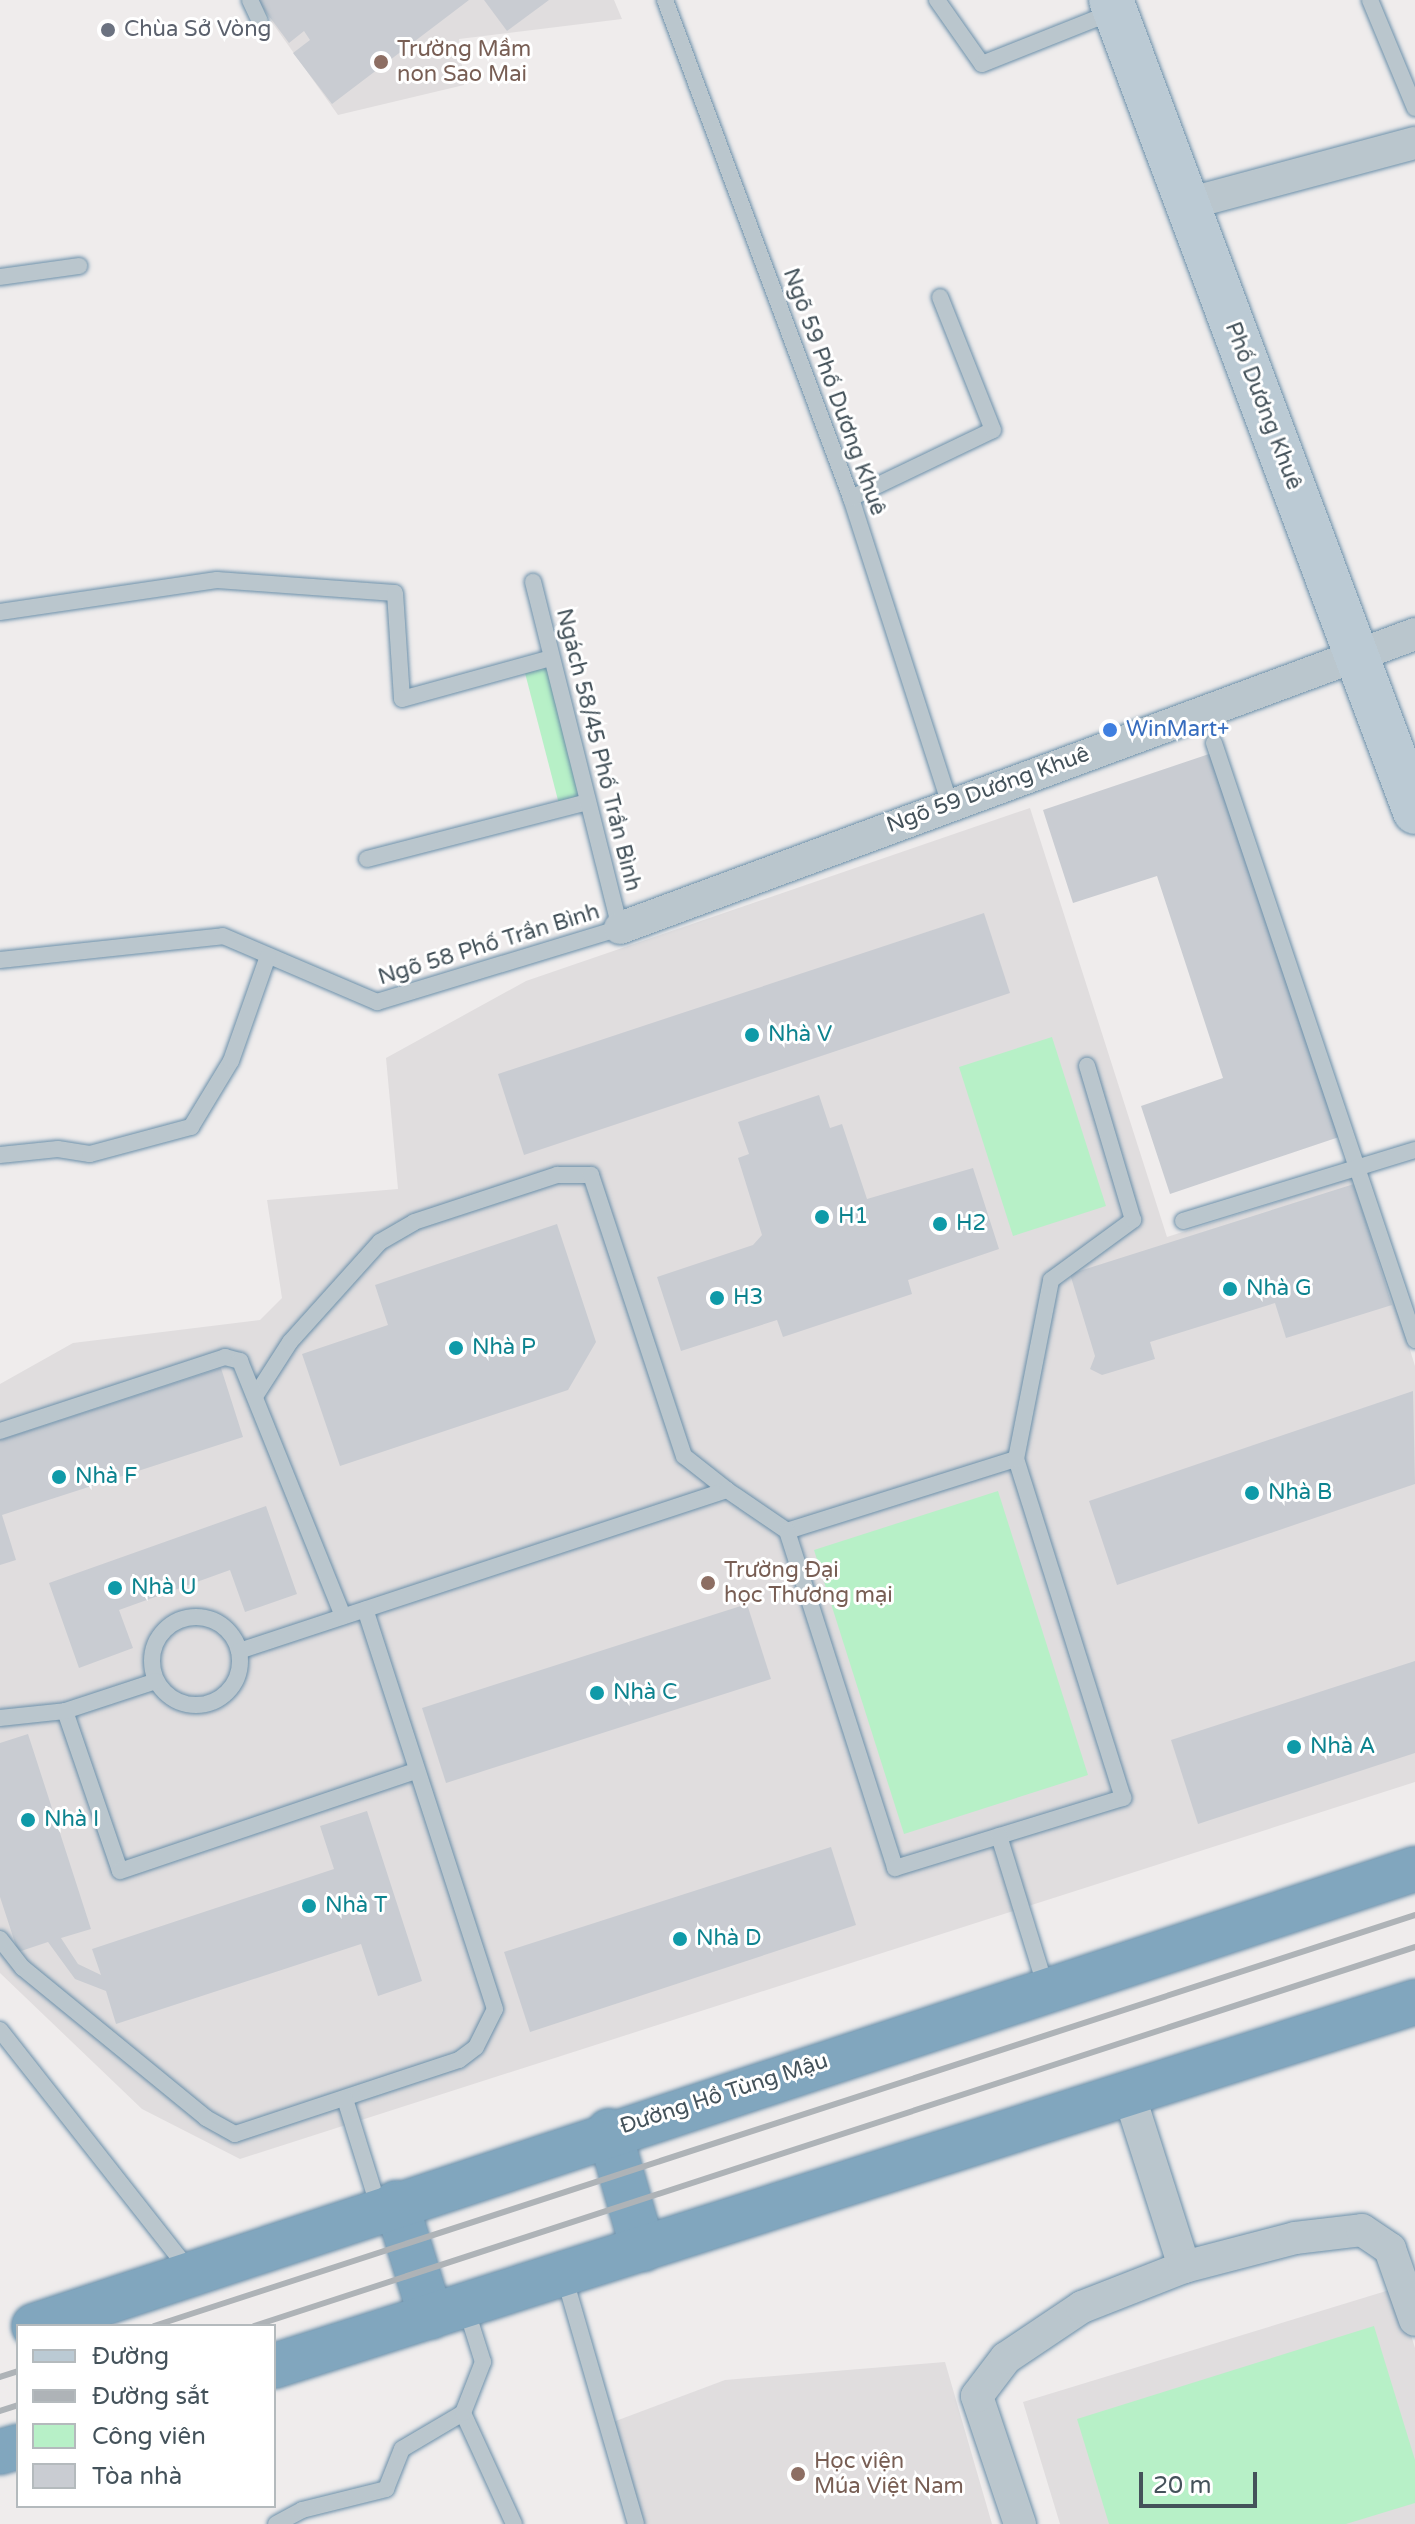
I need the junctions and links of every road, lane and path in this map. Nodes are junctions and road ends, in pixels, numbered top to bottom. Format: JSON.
{"nodes":[{"id":1,"x":250,"y":0,"type":"edge"},
{"id":2,"x":665,"y":0,"type":"edge"},
{"id":3,"x":937,"y":0,"type":"edge"},
{"id":4,"x":1370,"y":0,"type":"edge"},
{"id":5,"x":1113,"y":6,"type":"edge"},
{"id":6,"x":260,"y":21,"type":"dead end"},
{"id":7,"x":1415,"y":108,"type":"edge"},
{"id":8,"x":1415,"y":143,"type":"edge"},
{"id":9,"x":1187,"y":204,"type":"junction"},
{"id":10,"x":79,"y":266,"type":"dead end"},
{"id":11,"x":0,"y":277,"type":"edge"},
{"id":12,"x":940,"y":297,"type":"dead end"},
{"id":13,"x":851,"y":498,"type":"junction"},
{"id":14,"x":533,"y":582,"type":"dead end"},
{"id":15,"x":0,"y":612,"type":"edge"},
{"id":16,"x":1415,"y":634,"type":"edge"},
{"id":17,"x":1356,"y":653,"type":"junction"},
{"id":18,"x":551,"y":658,"type":"junction"},
{"id":19,"x":1214,"y":743,"type":"dead end"},
{"id":20,"x":588,"y":802,"type":"junction"},
{"id":21,"x":949,"y":802,"type":"junction"},
{"id":22,"x":1415,"y":812,"type":"edge"},
{"id":23,"x":367,"y":859,"type":"dead end"},
{"id":24,"x":620,"y":928,"type":"junction"},
{"id":25,"x":268,"y":956,"type":"junction"},
{"id":26,"x":0,"y":960,"type":"edge"},
{"id":27,"x":1087,"y":1066,"type":"dead end"},
{"id":28,"x":1415,"y":1150,"type":"edge"},
{"id":29,"x":0,"y":1155,"type":"edge"},
{"id":30,"x":1358,"y":1167,"type":"junction"},
{"id":31,"x":1183,"y":1221,"type":"dead end"},
{"id":32,"x":1415,"y":1340,"type":"edge"},
{"id":33,"x":256,"y":1395,"type":"junction"},
{"id":34,"x":0,"y":1431,"type":"edge"},
{"id":35,"x":1016,"y":1459,"type":"junction"},
{"id":36,"x":727,"y":1490,"type":"junction"},
{"id":37,"x":787,"y":1531,"type":"junction"},
{"id":38,"x":365,"y":1610,"type":"junction"},
{"id":39,"x":343,"y":1616,"type":"junction"},
{"id":40,"x":239,"y":1651,"type":"junction"},
{"id":41,"x":156,"y":1681,"type":"junction"},
{"id":42,"x":65,"y":1711,"type":"junction"},
{"id":43,"x":0,"y":1718,"type":"edge"},
{"id":44,"x":416,"y":1771,"type":"junction"},
{"id":45,"x":999,"y":1836,"type":"junction"},
{"id":46,"x":1415,"y":1869,"type":"edge"},
{"id":47,"x":0,"y":1939,"type":"edge"},
{"id":48,"x":1046,"y":1988,"type":"junction"},
{"id":49,"x":1415,"y":2002,"type":"edge"},
{"id":50,"x":0,"y":2030,"type":"edge"},
{"id":51,"x":1128,"y":2091,"type":"junction"},
{"id":52,"x":345,"y":2099,"type":"junction"},
{"id":53,"x":609,"y":2131,"type":"junction"},
{"id":54,"x":388,"y":2206,"type":"junction"},
{"id":55,"x":643,"y":2249,"type":"junction"},
{"id":56,"x":1184,"y":2267,"type":"junction"},
{"id":57,"x":190,"y":2271,"type":"junction"},
{"id":58,"x":563,"y":2274,"type":"junction"},
{"id":59,"x":448,"y":2312,"type":"junction"},
{"id":60,"x":1415,"y":2320,"type":"edge"},
{"id":61,"x":40,"y":2324,"type":"edge"},
{"id":62,"x":276,"y":2365,"type":"edge"},
{"id":63,"x":463,"y":2413,"type":"junction"},
{"id":64,"x":305,"y":2517,"type":"edge"},
{"id":65,"x":276,"y":2524,"type":"edge"},
{"id":66,"x":514,"y":2524,"type":"edge"},
{"id":67,"x":636,"y":2524,"type":"edge"},
{"id":68,"x":1020,"y":2524,"type":"edge"}],
"edges":[{"from":1,"to":6,"type":"lane"},
{"from":2,"to":13,"type":"lane","name":"Ngõ 59 Phố Dương Khuê"},
{"from":3,"to":5,"type":"lane"},
{"from":4,"to":7,"type":"lane"},
{"from":5,"to":9,"type":"street","name":"Phố Dương Khuê"},
{"from":8,"to":9,"type":"street"},
{"from":9,"to":17,"type":"street","name":"Phố Dương Khuê"},
{"from":10,"to":11,"type":"lane"},
{"from":12,"to":13,"type":"lane"},
{"from":13,"to":21,"type":"lane","name":"Ngõ 59 Phố Dương Khuê"},
{"from":14,"to":18,"type":"lane","name":"Ngách 58/45 Phố Trần Bình"},
{"from":15,"to":18,"type":"lane"},
{"from":16,"to":17,"type":"street","name":"Ngõ 59 Dương Khuê"},
{"from":17,"to":21,"type":"street","name":"Ngõ 59 Dương Khuê"},
{"from":17,"to":22,"type":"street","name":"Phố Dương Khuê"},
{"from":18,"to":20,"type":"lane","name":"Ngách 58/45 Phố Trần Bình"},
{"from":19,"to":30,"type":"lane"},
{"from":20,"to":23,"type":"lane"},
{"from":20,"to":24,"type":"lane","name":"Ngách 58/45 Phố Trần Bình"},
{"from":21,"to":24,"type":"street","name":"Ngõ 59 Dương Khuê"},
{"from":24,"to":25,"type":"lane","name":"Ngõ 58 Phố Trần Bình"},
{"from":25,"to":26,"type":"lane","name":"Ngõ 58 Phố Trần Bình"},
{"from":25,"to":29,"type":"lane"},
{"from":27,"to":35,"type":"lane"},
{"from":28,"to":30,"type":"lane"},
{"from":30,"to":31,"type":"lane"},
{"from":30,"to":32,"type":"lane"},
{"from":33,"to":34,"type":"lane"},
{"from":33,"to":36,"type":"lane"},
{"from":33,"to":39,"type":"lane"},
{"from":35,"to":37,"type":"lane"},
{"from":35,"to":45,"type":"lane"},
{"from":36,"to":37,"type":"lane"},
{"from":36,"to":38,"type":"lane"},
{"from":37,"to":45,"type":"lane"},
{"from":38,"to":39,"type":"lane"},
{"from":38,"to":44,"type":"lane"},
{"from":39,"to":40,"type":"lane"},
{"from":40,"to":41,"type":"lane"},
{"from":40,"to":41,"type":"lane"},
{"from":41,"to":42,"type":"lane"},
{"from":42,"to":43,"type":"lane"},
{"from":42,"to":44,"type":"lane"},
{"from":44,"to":52,"type":"lane"},
{"from":45,"to":48,"type":"lane"},
{"from":46,"to":48,"type":"highway","name":"Đường Hồ Tùng Mậu"},
{"from":47,"to":52,"type":"lane"},
{"from":48,"to":53,"type":"highway","name":"Đường Hồ Tùng Mậu"},
{"from":49,"to":51,"type":"highway"},
{"from":50,"to":57,"type":"lane"},
{"from":51,"to":55,"type":"highway"},
{"from":51,"to":56,"type":"street"},
{"from":52,"to":54,"type":"lane"},
{"from":53,"to":54,"type":"highway","name":"Đường Hồ Tùng Mậu"},
{"from":53,"to":55,"type":"highway"},
{"from":54,"to":57,"type":"highway","name":"Đường Hồ Tùng Mậu"},
{"from":54,"to":59,"type":"highway"},
{"from":55,"to":58,"type":"highway"},
{"from":56,"to":60,"type":"street"},
{"from":56,"to":68,"type":"street"},
{"from":57,"to":61,"type":"highway","name":"Đường Hồ Tùng Mậu"},
{"from":58,"to":59,"type":"highway"},
{"from":58,"to":67,"type":"lane"},
{"from":59,"to":62,"type":"highway"},
{"from":59,"to":63,"type":"lane"},
{"from":63,"to":64,"type":"lane"},
{"from":63,"to":66,"type":"lane"},
{"from":64,"to":65,"type":"lane"}]}
